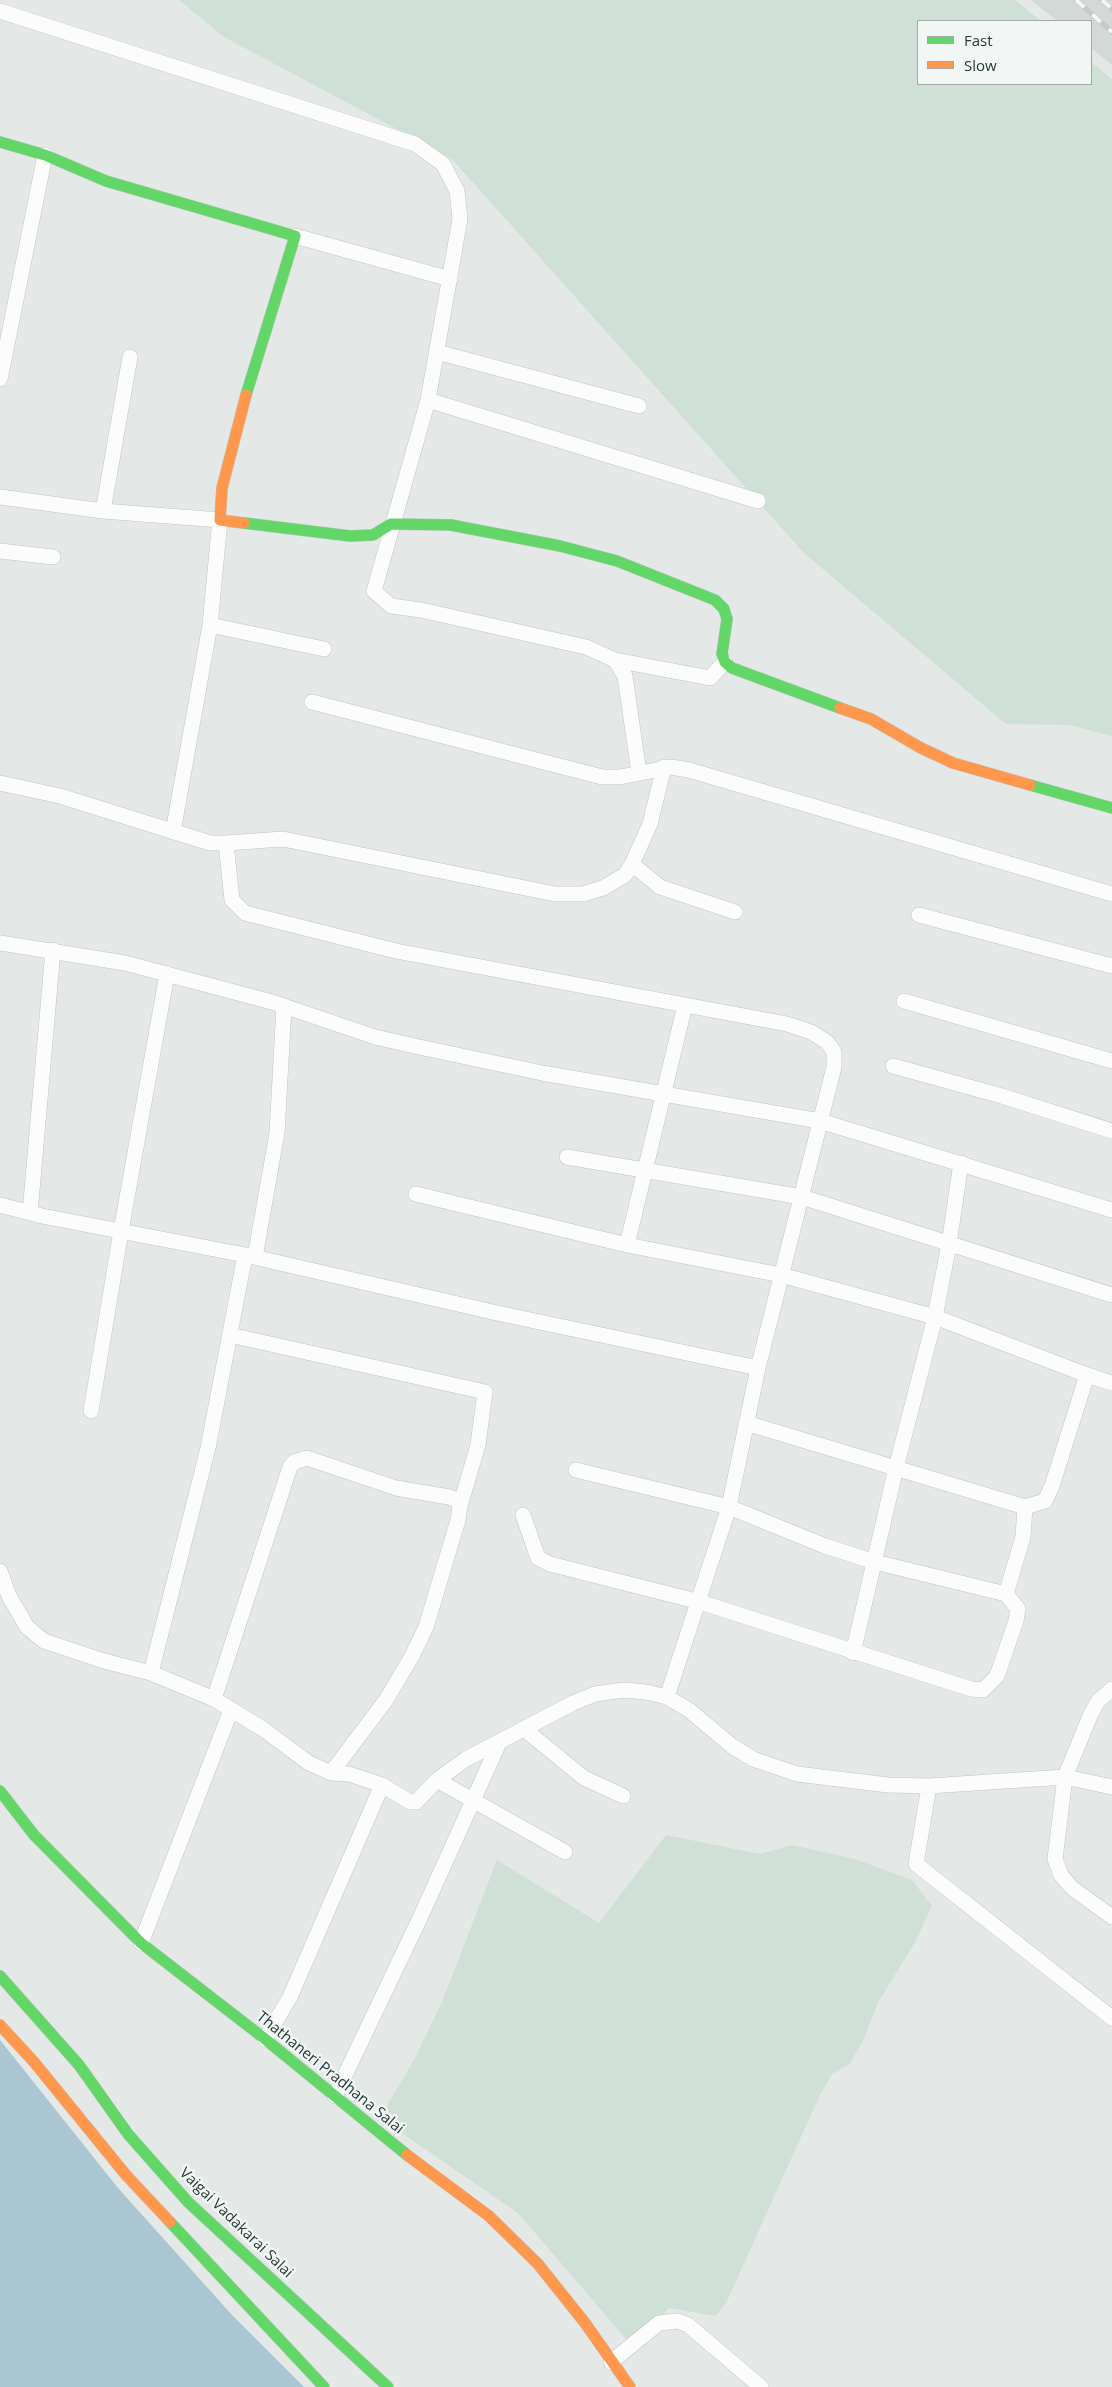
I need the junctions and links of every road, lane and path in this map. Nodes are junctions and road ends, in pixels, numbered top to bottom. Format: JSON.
{"nodes":[{"id":1,"x":0,"y":11,"type":"edge"},
{"id":2,"x":0,"y":142,"type":"edge"},
{"id":3,"x":45,"y":155,"type":"junction"},
{"id":4,"x":295,"y":236,"type":"junction"},
{"id":5,"x":450,"y":278,"type":"junction"},
{"id":6,"x":437,"y":352,"type":"junction"},
{"id":7,"x":130,"y":357,"type":"dead end"},
{"id":8,"x":0,"y":379,"type":"edge"},
{"id":9,"x":428,"y":400,"type":"junction"},
{"id":10,"x":639,"y":406,"type":"dead end"},
{"id":11,"x":0,"y":498,"type":"edge"},
{"id":12,"x":758,"y":501,"type":"dead end"},
{"id":13,"x":103,"y":511,"type":"junction"},
{"id":14,"x":220,"y":520,"type":"junction"},
{"id":15,"x":392,"y":524,"type":"junction"},
{"id":16,"x":0,"y":551,"type":"edge"},
{"id":17,"x":53,"y":557,"type":"dead end"},
{"id":18,"x":210,"y":625,"type":"junction"},
{"id":19,"x":324,"y":648,"type":"dead end"},
{"id":20,"x":615,"y":660,"type":"junction"},
{"id":21,"x":725,"y":662,"type":"junction"},
{"id":22,"x":312,"y":702,"type":"dead end"},
{"id":23,"x":664,"y":768,"type":"junction"},
{"id":24,"x":639,"y":773,"type":"junction"},
{"id":25,"x":0,"y":783,"type":"edge"},
{"id":26,"x":1112,"y":808,"type":"edge"},
{"id":27,"x":173,"y":832,"type":"junction"},
{"id":28,"x":226,"y":843,"type":"junction"},
{"id":29,"x":632,"y":864,"type":"junction"},
{"id":30,"x":1112,"y":894,"type":"edge"},
{"id":31,"x":735,"y":912,"type":"dead end"},
{"id":32,"x":919,"y":915,"type":"dead end"},
{"id":33,"x":0,"y":944,"type":"edge"},
{"id":34,"x":52,"y":950,"type":"junction"},
{"id":35,"x":1112,"y":966,"type":"edge"},
{"id":36,"x":167,"y":974,"type":"junction"},
{"id":37,"x":904,"y":1002,"type":"dead end"},
{"id":38,"x":685,"y":1005,"type":"junction"},
{"id":39,"x":284,"y":1006,"type":"junction"},
{"id":40,"x":1112,"y":1061,"type":"edge"},
{"id":41,"x":893,"y":1066,"type":"dead end"},
{"id":42,"x":664,"y":1094,"type":"junction"},
{"id":43,"x":820,"y":1121,"type":"junction"},
{"id":44,"x":1112,"y":1131,"type":"edge"},
{"id":45,"x":567,"y":1157,"type":"dead end"},
{"id":46,"x":961,"y":1163,"type":"junction"},
{"id":47,"x":645,"y":1170,"type":"junction"},
{"id":48,"x":416,"y":1194,"type":"dead end"},
{"id":49,"x":802,"y":1198,"type":"junction"},
{"id":50,"x":0,"y":1205,"type":"edge"},
{"id":51,"x":1112,"y":1210,"type":"edge"},
{"id":52,"x":30,"y":1213,"type":"junction"},
{"id":53,"x":121,"y":1231,"type":"junction"},
{"id":54,"x":949,"y":1244,"type":"junction"},
{"id":55,"x":627,"y":1245,"type":"junction"},
{"id":56,"x":250,"y":1256,"type":"junction"},
{"id":57,"x":780,"y":1275,"type":"junction"},
{"id":58,"x":1112,"y":1294,"type":"edge"},
{"id":59,"x":935,"y":1317,"type":"junction"},
{"id":60,"x":230,"y":1335,"type":"junction"},
{"id":61,"x":758,"y":1368,"type":"junction"},
{"id":62,"x":1087,"y":1375,"type":"junction"},
{"id":63,"x":1112,"y":1383,"type":"edge"},
{"id":64,"x":91,"y":1411,"type":"dead end"},
{"id":65,"x":746,"y":1423,"type":"junction"},
{"id":66,"x":896,"y":1468,"type":"junction"},
{"id":67,"x":576,"y":1470,"type":"dead end"},
{"id":68,"x":460,"y":1506,"type":"junction"},
{"id":69,"x":729,"y":1507,"type":"junction"},
{"id":70,"x":1025,"y":1507,"type":"junction"},
{"id":71,"x":523,"y":1515,"type":"dead end"},
{"id":72,"x":875,"y":1562,"type":"junction"},
{"id":73,"x":0,"y":1571,"type":"edge"},
{"id":74,"x":1006,"y":1594,"type":"junction"},
{"id":75,"x":700,"y":1602,"type":"junction"},
{"id":76,"x":853,"y":1653,"type":"junction"},
{"id":77,"x":151,"y":1673,"type":"junction"},
{"id":78,"x":1112,"y":1690,"type":"edge"},
{"id":79,"x":667,"y":1697,"type":"junction"},
{"id":80,"x":214,"y":1699,"type":"junction"},
{"id":81,"x":231,"y":1710,"type":"junction"},
{"id":82,"x":524,"y":1729,"type":"junction"},
{"id":83,"x":499,"y":1743,"type":"junction"},
{"id":84,"x":331,"y":1773,"type":"junction"},
{"id":85,"x":1065,"y":1777,"type":"junction"},
{"id":86,"x":437,"y":1780,"type":"junction"},
{"id":87,"x":382,"y":1785,"type":"junction"},
{"id":88,"x":929,"y":1786,"type":"junction"},
{"id":89,"x":1112,"y":1786,"type":"edge"},
{"id":90,"x":0,"y":1791,"type":"edge"},
{"id":91,"x":623,"y":1796,"type":"dead end"},
{"id":92,"x":473,"y":1802,"type":"junction"},
{"id":93,"x":566,"y":1852,"type":"dead end"},
{"id":94,"x":1112,"y":1916,"type":"edge"},
{"id":95,"x":141,"y":1943,"type":"junction"},
{"id":96,"x":0,"y":1976,"type":"edge"},
{"id":97,"x":1112,"y":2018,"type":"edge"},
{"id":98,"x":0,"y":2025,"type":"edge"},
{"id":99,"x":265,"y":2040,"type":"junction"},
{"id":100,"x":335,"y":2096,"type":"junction"},
{"id":101,"x":611,"y":2362,"type":"junction"},
{"id":102,"x":324,"y":2387,"type":"edge"},
{"id":103,"x":388,"y":2387,"type":"edge"},
{"id":104,"x":630,"y":2387,"type":"edge"},
{"id":105,"x":761,"y":2387,"type":"edge"}],
"edges":[{"from":1,"to":5,"type":"street"},
{"from":2,"to":3,"type":"street"},
{"from":3,"to":4,"type":"street"},
{"from":3,"to":8,"type":"street"},
{"from":4,"to":5,"type":"street"},
{"from":4,"to":14,"type":"street"},
{"from":5,"to":6,"type":"street"},
{"from":6,"to":9,"type":"street"},
{"from":6,"to":10,"type":"street"},
{"from":7,"to":13,"type":"street"},
{"from":9,"to":12,"type":"street"},
{"from":9,"to":15,"type":"street"},
{"from":11,"to":13,"type":"street"},
{"from":13,"to":14,"type":"street"},
{"from":14,"to":15,"type":"street"},
{"from":14,"to":18,"type":"street"},
{"from":15,"to":20,"type":"street"},
{"from":15,"to":21,"type":"street"},
{"from":16,"to":17,"type":"street"},
{"from":18,"to":19,"type":"street"},
{"from":18,"to":27,"type":"street"},
{"from":20,"to":21,"type":"street"},
{"from":20,"to":24,"type":"street"},
{"from":21,"to":26,"type":"street"},
{"from":22,"to":24,"type":"street"},
{"from":23,"to":24,"type":"street"},
{"from":23,"to":29,"type":"street"},
{"from":23,"to":30,"type":"street"},
{"from":25,"to":27,"type":"street"},
{"from":27,"to":28,"type":"street"},
{"from":28,"to":29,"type":"street"},
{"from":28,"to":38,"type":"street"},
{"from":29,"to":31,"type":"street"},
{"from":32,"to":35,"type":"street"},
{"from":33,"to":34,"type":"street"},
{"from":34,"to":36,"type":"street"},
{"from":34,"to":52,"type":"street"},
{"from":36,"to":39,"type":"street"},
{"from":36,"to":53,"type":"street"},
{"from":37,"to":40,"type":"street"},
{"from":38,"to":42,"type":"street"},
{"from":38,"to":43,"type":"street"},
{"from":39,"to":42,"type":"street"},
{"from":39,"to":56,"type":"street"},
{"from":41,"to":44,"type":"street"},
{"from":42,"to":43,"type":"street"},
{"from":42,"to":47,"type":"street"},
{"from":43,"to":46,"type":"street"},
{"from":43,"to":49,"type":"street"},
{"from":45,"to":47,"type":"street"},
{"from":46,"to":51,"type":"street"},
{"from":46,"to":54,"type":"street"},
{"from":47,"to":49,"type":"street"},
{"from":47,"to":55,"type":"street"},
{"from":48,"to":55,"type":"street"},
{"from":49,"to":54,"type":"street"},
{"from":49,"to":57,"type":"street"},
{"from":50,"to":52,"type":"street"},
{"from":52,"to":53,"type":"street"},
{"from":53,"to":56,"type":"street"},
{"from":53,"to":64,"type":"street"},
{"from":54,"to":58,"type":"street"},
{"from":54,"to":59,"type":"street"},
{"from":55,"to":57,"type":"street"},
{"from":56,"to":60,"type":"street"},
{"from":56,"to":61,"type":"street"},
{"from":57,"to":59,"type":"street"},
{"from":57,"to":61,"type":"street"},
{"from":59,"to":62,"type":"street"},
{"from":59,"to":66,"type":"street"},
{"from":60,"to":68,"type":"street"},
{"from":60,"to":77,"type":"street"},
{"from":61,"to":65,"type":"street"},
{"from":62,"to":63,"type":"street"},
{"from":62,"to":70,"type":"street"},
{"from":65,"to":66,"type":"street"},
{"from":65,"to":69,"type":"street"},
{"from":66,"to":70,"type":"street"},
{"from":66,"to":72,"type":"street"},
{"from":67,"to":69,"type":"street"},
{"from":68,"to":80,"type":"street"},
{"from":68,"to":84,"type":"street"},
{"from":69,"to":72,"type":"street"},
{"from":69,"to":75,"type":"street"},
{"from":70,"to":74,"type":"street"},
{"from":71,"to":75,"type":"street"},
{"from":72,"to":74,"type":"street"},
{"from":72,"to":76,"type":"street"},
{"from":73,"to":77,"type":"street"},
{"from":74,"to":76,"type":"street"},
{"from":75,"to":76,"type":"street"},
{"from":75,"to":79,"type":"street"},
{"from":77,"to":80,"type":"street"},
{"from":78,"to":85,"type":"street"},
{"from":79,"to":82,"type":"street"},
{"from":79,"to":88,"type":"street"},
{"from":80,"to":81,"type":"street"},
{"from":81,"to":84,"type":"street"},
{"from":81,"to":95,"type":"street"},
{"from":82,"to":83,"type":"street"},
{"from":82,"to":91,"type":"street"},
{"from":83,"to":86,"type":"street"},
{"from":83,"to":92,"type":"street"},
{"from":84,"to":87,"type":"street"},
{"from":85,"to":88,"type":"street"},
{"from":85,"to":89,"type":"street"},
{"from":85,"to":94,"type":"street"},
{"from":86,"to":87,"type":"street"},
{"from":86,"to":92,"type":"street"},
{"from":87,"to":99,"type":"street"},
{"from":88,"to":97,"type":"street"},
{"from":90,"to":95,"type":"street","name":"Thathaneri Pradhana Salai"},
{"from":92,"to":93,"type":"street"},
{"from":92,"to":100,"type":"street"},
{"from":95,"to":99,"type":"street","name":"Thathaneri Pradhana Salai"},
{"from":96,"to":103,"type":"street","name":"Vaigai Vadakarai Salai"},
{"from":98,"to":102,"type":"street"},
{"from":99,"to":100,"type":"street","name":"Thathaneri Pradhana Salai"},
{"from":100,"to":101,"type":"street","name":"Thathaneri Pradhana Salai"},
{"from":101,"to":104,"type":"street","name":"Thathaneri Pradhana Salai"},
{"from":101,"to":105,"type":"street"}]}
